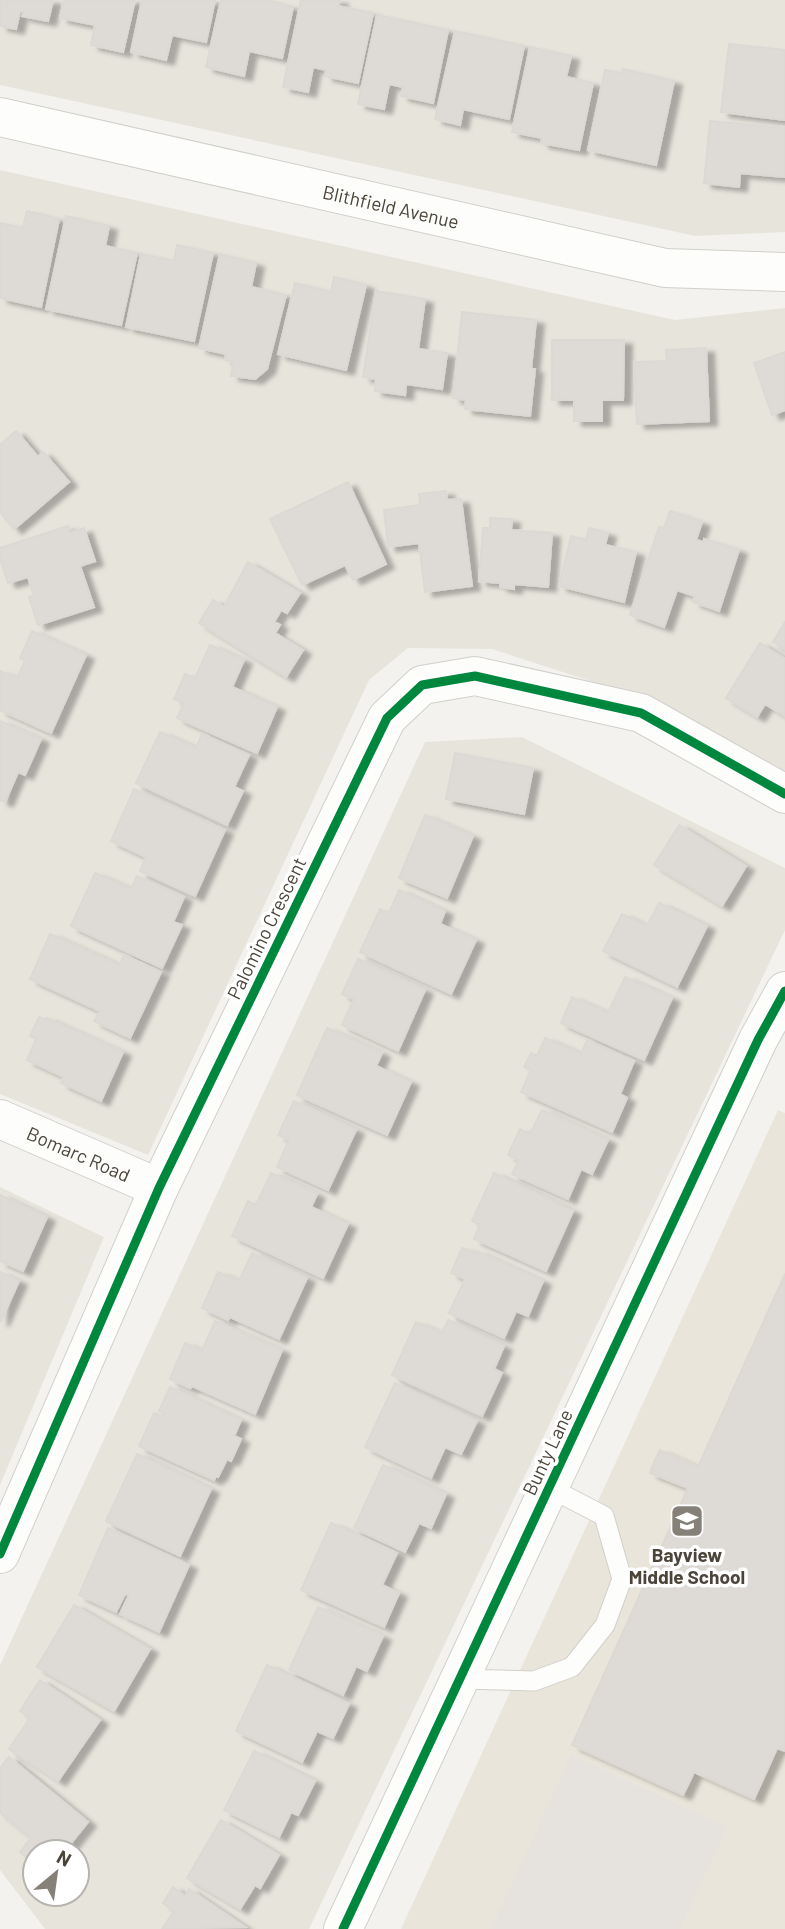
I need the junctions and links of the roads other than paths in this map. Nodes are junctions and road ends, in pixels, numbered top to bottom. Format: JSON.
{"nodes":[{"id":1,"x":0,"y":117,"type":"edge"},
{"id":2,"x":785,"y":272,"type":"edge"},
{"id":3,"x":785,"y":794,"type":"edge"},
{"id":4,"x":785,"y":991,"type":"edge"},
{"id":5,"x":0,"y":1119,"type":"edge"},
{"id":6,"x":159,"y":1188,"type":"junction"},
{"id":7,"x":550,"y":1488,"type":"junction"},
{"id":8,"x":0,"y":1554,"type":"edge"},
{"id":9,"x":459,"y":1679,"type":"junction"},
{"id":10,"x":343,"y":1929,"type":"edge"}],
"edges":[{"from":1,"to":2,"type":"street","name":"Blithfield Avenue"},
{"from":3,"to":6,"type":"street","name":"Palomino Crescent"},
{"from":4,"to":7,"type":"street","name":"Bunty Lane"},
{"from":5,"to":6,"type":"street","name":"Bomarc Road"},
{"from":6,"to":8,"type":"street","name":"Palomino Crescent"},
{"from":7,"to":9,"type":"street","name":"Bunty Lane"},
{"from":7,"to":9,"type":"lane"},
{"from":9,"to":10,"type":"street","name":"Bunty Lane"}]}
